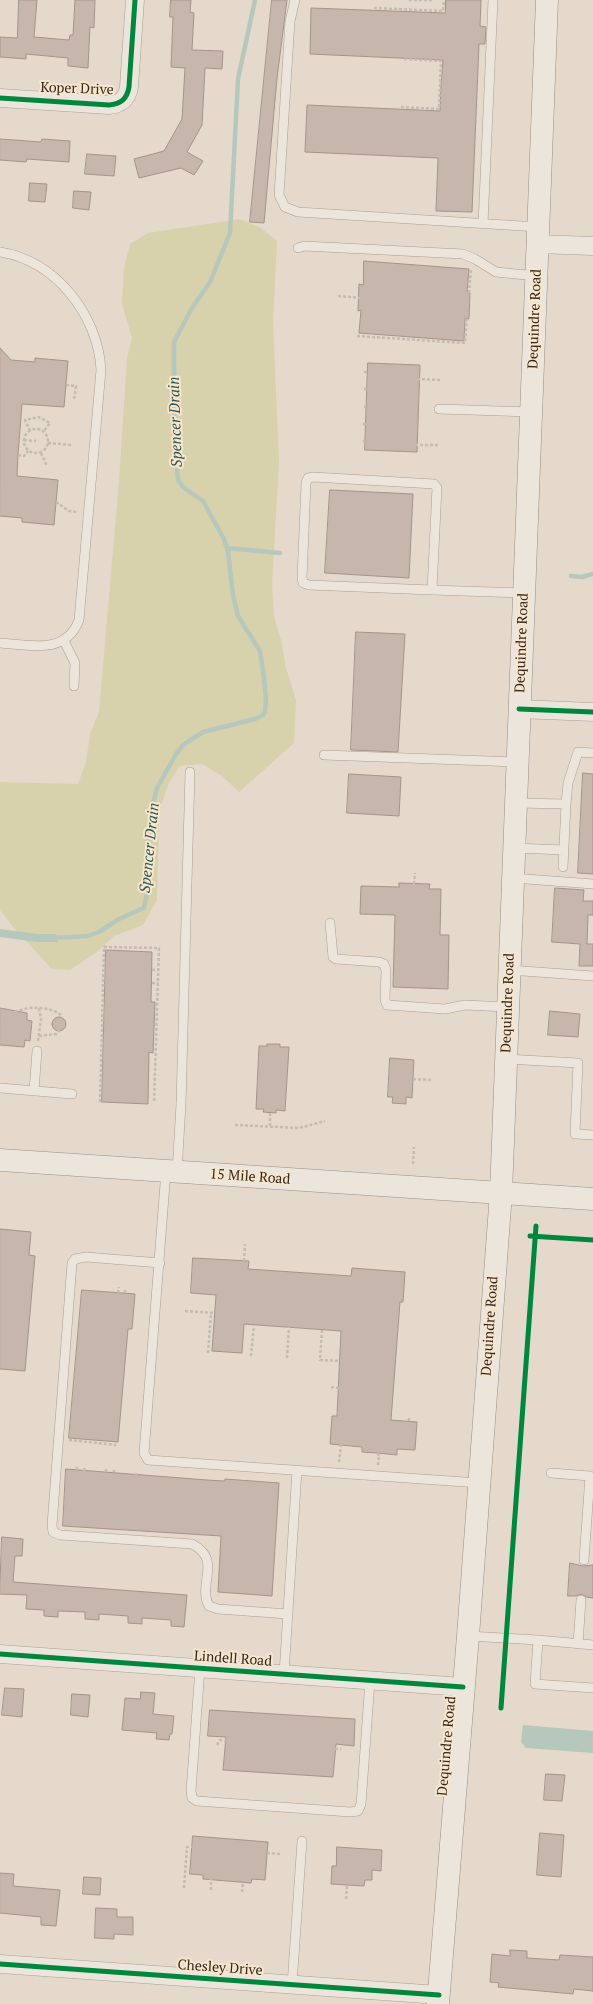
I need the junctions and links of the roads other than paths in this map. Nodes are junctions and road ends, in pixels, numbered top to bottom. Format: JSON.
{"nodes":[{"id":1,"x":135,"y":0,"type":"edge"},
{"id":2,"x":295,"y":0,"type":"edge"},
{"id":3,"x":493,"y":0,"type":"edge"},
{"id":4,"x":547,"y":0,"type":"edge"},
{"id":5,"x":0,"y":98,"type":"edge"},
{"id":6,"x":483,"y":224,"type":"junction"},
{"id":7,"x":538,"y":236,"type":"junction"},
{"id":8,"x":593,"y":246,"type":"edge"},
{"id":9,"x":298,"y":248,"type":"dead end"},
{"id":10,"x":0,"y":252,"type":"edge"},
{"id":11,"x":536,"y":276,"type":"junction"},
{"id":12,"x":439,"y":409,"type":"dead end"},
{"id":13,"x":531,"y":412,"type":"junction"},
{"id":14,"x":432,"y":590,"type":"junction"},
{"id":15,"x":524,"y":593,"type":"junction"},
{"id":16,"x":64,"y":641,"type":"junction"},
{"id":17,"x":0,"y":643,"type":"edge"},
{"id":18,"x":74,"y":686,"type":"dead end"},
{"id":19,"x":519,"y":708,"type":"junction"},
{"id":20,"x":593,"y":712,"type":"edge"},
{"id":21,"x":593,"y":753,"type":"edge"},
{"id":22,"x":324,"y":755,"type":"dead end"},
{"id":23,"x":517,"y":762,"type":"junction"},
{"id":24,"x":190,"y":772,"type":"dead end"},
{"id":25,"x":516,"y":803,"type":"junction"},
{"id":26,"x":566,"y":804,"type":"junction"},
{"id":27,"x":514,"y":848,"type":"junction"},
{"id":28,"x":564,"y":850,"type":"junction"},
{"id":29,"x":563,"y":867,"type":"dead end"},
{"id":30,"x":513,"y":878,"type":"junction"},
{"id":31,"x":593,"y":884,"type":"edge"},
{"id":32,"x":330,"y":923,"type":"dead end"},
{"id":33,"x":509,"y":970,"type":"junction"},
{"id":34,"x":593,"y":976,"type":"edge"},
{"id":35,"x":507,"y":1007,"type":"junction"},
{"id":36,"x":37,"y":1051,"type":"road end"},
{"id":37,"x":506,"y":1060,"type":"junction"},
{"id":38,"x":0,"y":1088,"type":"edge"},
{"id":39,"x":34,"y":1090,"type":"junction"},
{"id":40,"x":72,"y":1094,"type":"dead end"},
{"id":41,"x":593,"y":1135,"type":"edge"},
{"id":42,"x":0,"y":1160,"type":"edge"},
{"id":43,"x":171,"y":1172,"type":"junction"},
{"id":44,"x":501,"y":1193,"type":"junction"},
{"id":45,"x":593,"y":1199,"type":"edge"},
{"id":46,"x":160,"y":1263,"type":"junction"},
{"id":47,"x":297,"y":1470,"type":"junction"},
{"id":48,"x":551,"y":1473,"type":"dead end"},
{"id":49,"x":479,"y":1483,"type":"junction"},
{"id":50,"x":584,"y":1560,"type":"dead end"},
{"id":51,"x":581,"y":1600,"type":"dead end"},
{"id":52,"x":288,"y":1614,"type":"junction"},
{"id":53,"x":468,"y":1636,"type":"junction"},
{"id":54,"x":538,"y":1640,"type":"junction"},
{"id":55,"x":578,"y":1644,"type":"junction"},
{"id":56,"x":593,"y":1645,"type":"edge"},
{"id":57,"x":0,"y":1654,"type":"edge"},
{"id":58,"x":200,"y":1668,"type":"junction"},
{"id":59,"x":284,"y":1674,"type":"junction"},
{"id":60,"x":370,"y":1681,"type":"junction"},
{"id":61,"x":463,"y":1687,"type":"junction"},
{"id":62,"x":593,"y":1688,"type":"edge"},
{"id":63,"x":302,"y":1841,"type":"dead end"},
{"id":64,"x":0,"y":1964,"type":"edge"},
{"id":65,"x":292,"y":1985,"type":"junction"},
{"id":66,"x":439,"y":2000,"type":"edge"}],
"edges":[{"from":1,"to":5,"type":"street","name":"Koper Drive"},
{"from":2,"to":6,"type":"lane"},
{"from":3,"to":6,"type":"lane"},
{"from":4,"to":7,"type":"main road","name":"Dequindre Road"},
{"from":6,"to":7,"type":"lane"},
{"from":7,"to":8,"type":"street"},
{"from":7,"to":11,"type":"main road","name":"Dequindre Road"},
{"from":9,"to":11,"type":"lane"},
{"from":10,"to":16,"type":"lane"},
{"from":11,"to":13,"type":"main road","name":"Dequindre Road"},
{"from":12,"to":13,"type":"lane"},
{"from":13,"to":15,"type":"main road","name":"Dequindre Road"},
{"from":14,"to":14,"type":"lane"},
{"from":14,"to":15,"type":"lane"},
{"from":15,"to":19,"type":"main road","name":"Dequindre Road"},
{"from":16,"to":17,"type":"lane"},
{"from":16,"to":18,"type":"lane"},
{"from":19,"to":20,"type":"street"},
{"from":19,"to":23,"type":"main road","name":"Dequindre Road"},
{"from":21,"to":26,"type":"lane"},
{"from":22,"to":23,"type":"lane"},
{"from":23,"to":25,"type":"main road","name":"Dequindre Road"},
{"from":24,"to":43,"type":"lane"},
{"from":25,"to":26,"type":"lane"},
{"from":25,"to":27,"type":"main road","name":"Dequindre Road"},
{"from":26,"to":28,"type":"lane"},
{"from":27,"to":28,"type":"lane"},
{"from":27,"to":30,"type":"main road","name":"Dequindre Road"},
{"from":28,"to":29,"type":"lane"},
{"from":30,"to":31,"type":"lane"},
{"from":30,"to":33,"type":"main road","name":"Dequindre Road"},
{"from":32,"to":35,"type":"lane"},
{"from":33,"to":34,"type":"lane"},
{"from":33,"to":35,"type":"main road","name":"Dequindre Road"},
{"from":35,"to":37,"type":"main road","name":"Dequindre Road"},
{"from":36,"to":39,"type":"lane"},
{"from":37,"to":41,"type":"lane"},
{"from":37,"to":44,"type":"main road","name":"Dequindre Road"},
{"from":38,"to":39,"type":"lane"},
{"from":39,"to":40,"type":"lane"},
{"from":42,"to":43,"type":"main road","name":"15 Mile Road"},
{"from":43,"to":44,"type":"main road","name":"15 Mile Road"},
{"from":43,"to":46,"type":"lane"},
{"from":44,"to":45,"type":"main road","name":"15 Mile Road"},
{"from":44,"to":49,"type":"main road","name":"Dequindre Road"},
{"from":46,"to":47,"type":"lane"},
{"from":46,"to":52,"type":"lane"},
{"from":47,"to":49,"type":"lane"},
{"from":47,"to":52,"type":"lane"},
{"from":48,"to":50,"type":"lane"},
{"from":49,"to":53,"type":"main road","name":"Dequindre Road"},
{"from":51,"to":55,"type":"lane"},
{"from":52,"to":59,"type":"lane"},
{"from":53,"to":54,"type":"lane"},
{"from":53,"to":61,"type":"main road","name":"Dequindre Road"},
{"from":54,"to":55,"type":"lane"},
{"from":54,"to":62,"type":"lane"},
{"from":55,"to":56,"type":"lane"},
{"from":57,"to":58,"type":"street","name":"Lindell Road"},
{"from":58,"to":59,"type":"street","name":"Lindell Road"},
{"from":58,"to":60,"type":"lane"},
{"from":59,"to":60,"type":"street","name":"Lindell Road"},
{"from":60,"to":61,"type":"street","name":"Lindell Road"},
{"from":61,"to":66,"type":"main road","name":"Dequindre Road"},
{"from":63,"to":65,"type":"lane"},
{"from":64,"to":65,"type":"street","name":"Chesley Drive"},
{"from":65,"to":66,"type":"street","name":"Chesley Drive"}]}
